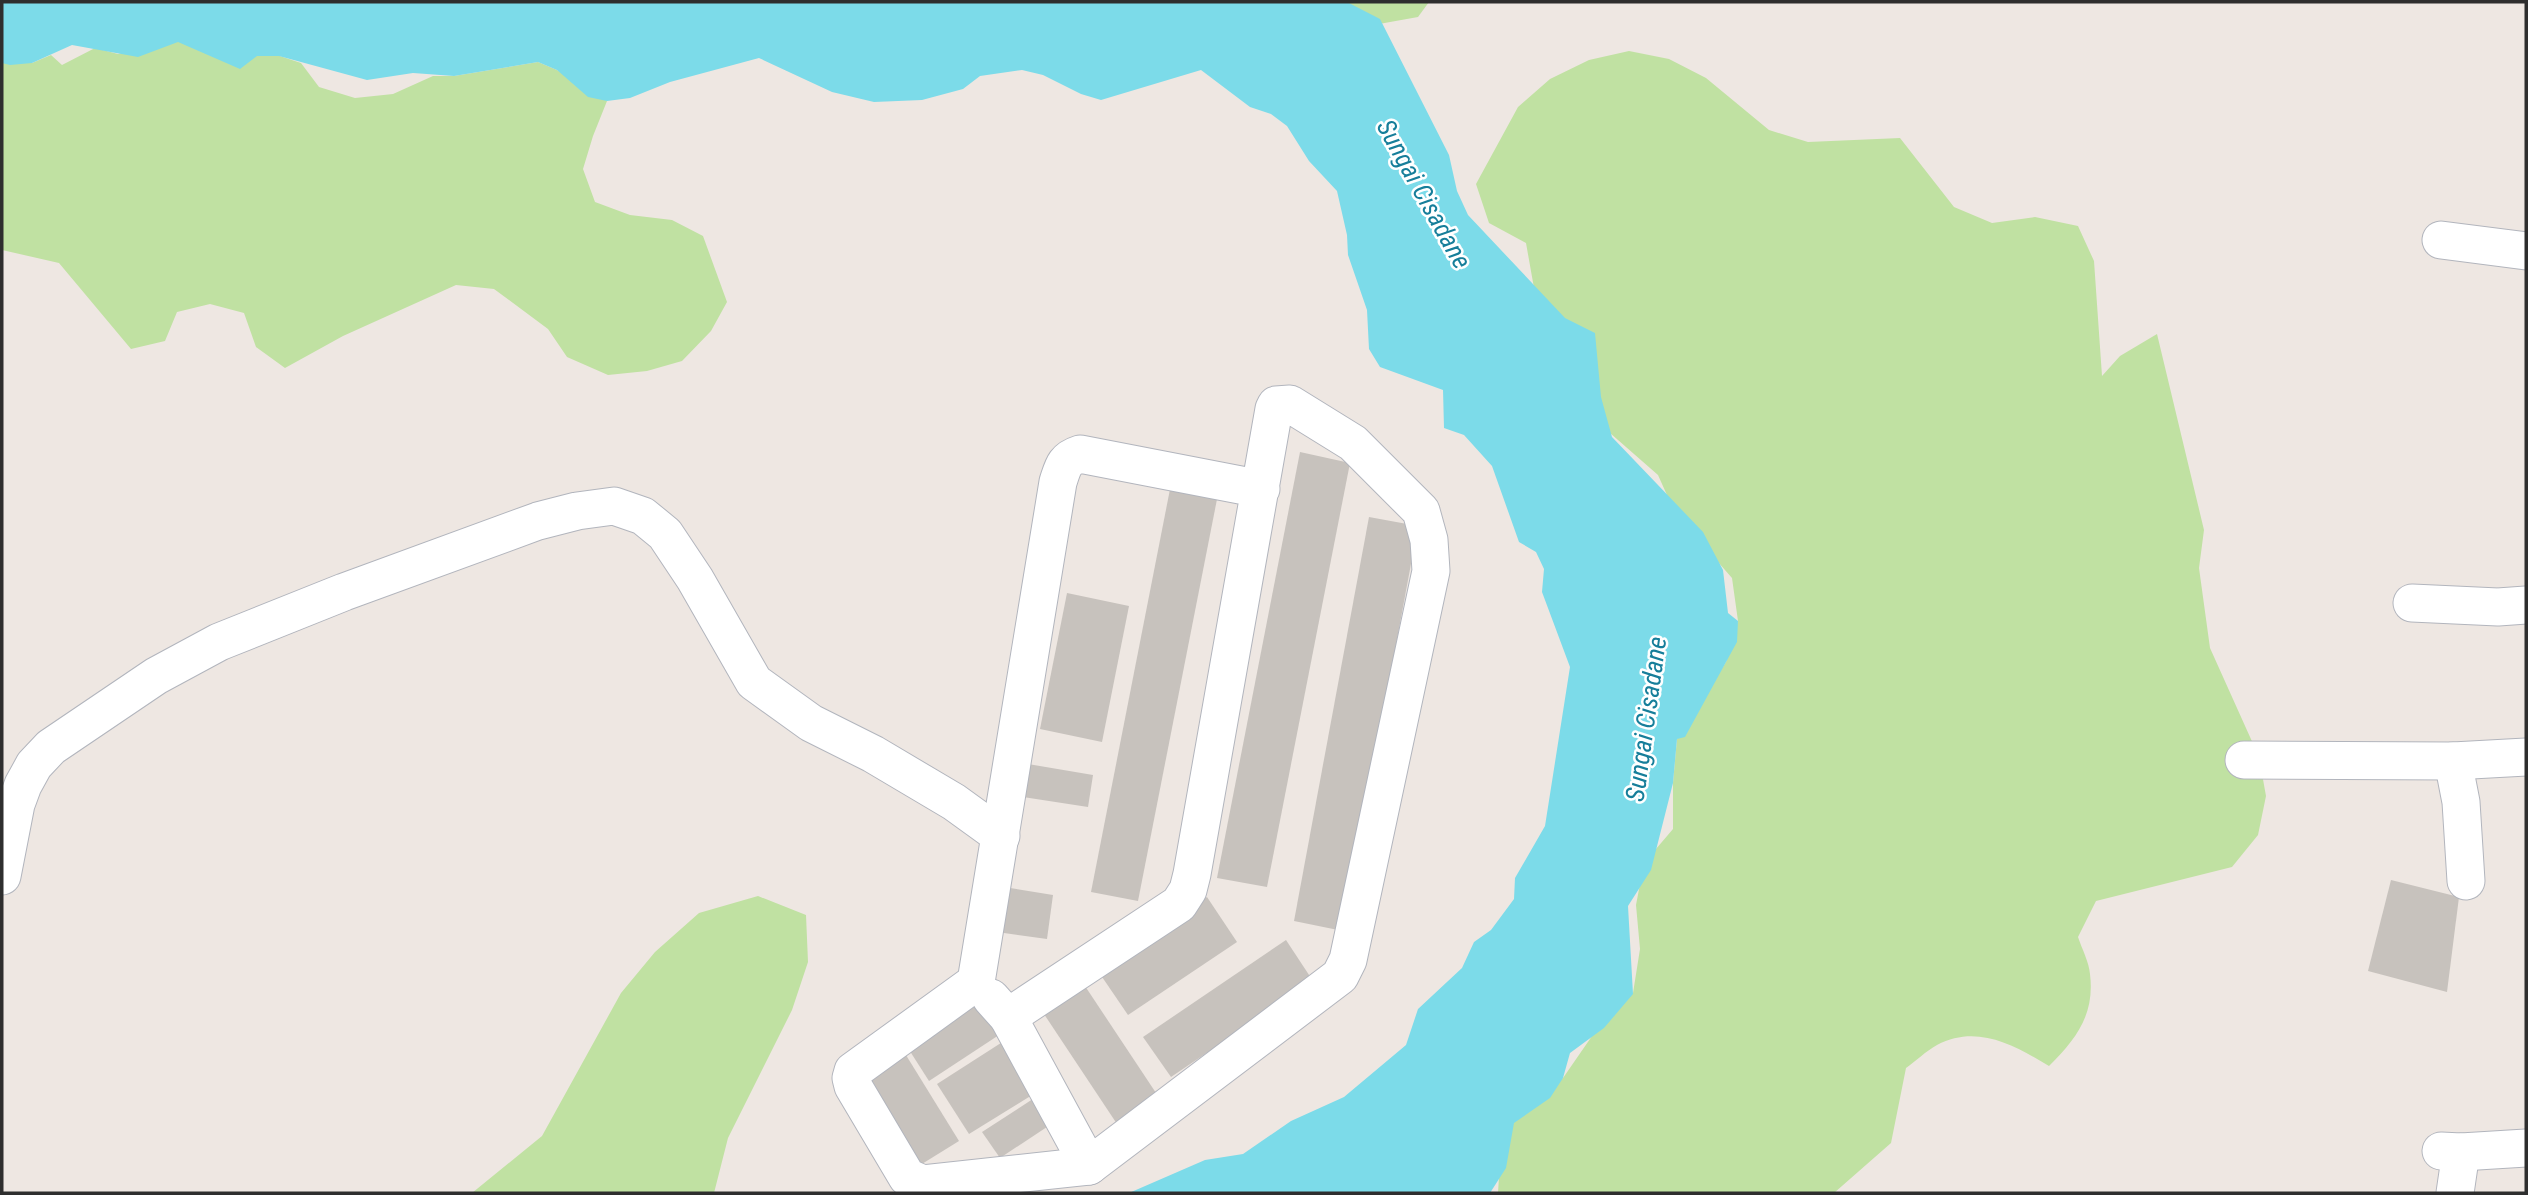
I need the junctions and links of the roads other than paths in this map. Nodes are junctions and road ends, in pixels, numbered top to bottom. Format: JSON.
{"nodes":[{"id":1,"x":2441,"y":240,"type":"dead end"},
{"id":2,"x":2526,"y":251,"type":"edge"},
{"id":3,"x":1261,"y":489,"type":"junction"},
{"id":4,"x":2412,"y":603,"type":"dead end"},
{"id":5,"x":2526,"y":605,"type":"edge"},
{"id":6,"x":2526,"y":757,"type":"edge"},
{"id":7,"x":2244,"y":760,"type":"dead end"},
{"id":8,"x":2453,"y":761,"type":"junction"},
{"id":9,"x":1001,"y":836,"type":"junction"},
{"id":10,"x":2,"y":876,"type":"edge"},
{"id":11,"x":2466,"y":881,"type":"dead end"},
{"id":12,"x":976,"y":982,"type":"junction"},
{"id":13,"x":1008,"y":1017,"type":"junction"},
{"id":14,"x":2526,"y":1148,"type":"edge"},
{"id":15,"x":1089,"y":1166,"type":"junction"},
{"id":16,"x":2455,"y":1193,"type":"edge"}],
"edges":[{"from":1,"to":2,"type":"street"},
{"from":3,"to":9,"type":"street"},
{"from":3,"to":13,"type":"street"},
{"from":3,"to":15,"type":"street"},
{"from":4,"to":5,"type":"street"},
{"from":6,"to":8,"type":"street"},
{"from":7,"to":8,"type":"street"},
{"from":8,"to":11,"type":"street"},
{"from":9,"to":10,"type":"street"},
{"from":9,"to":12,"type":"street"},
{"from":12,"to":13,"type":"street"},
{"from":12,"to":15,"type":"street"},
{"from":13,"to":15,"type":"street"},
{"from":14,"to":16,"type":"street"}]}
